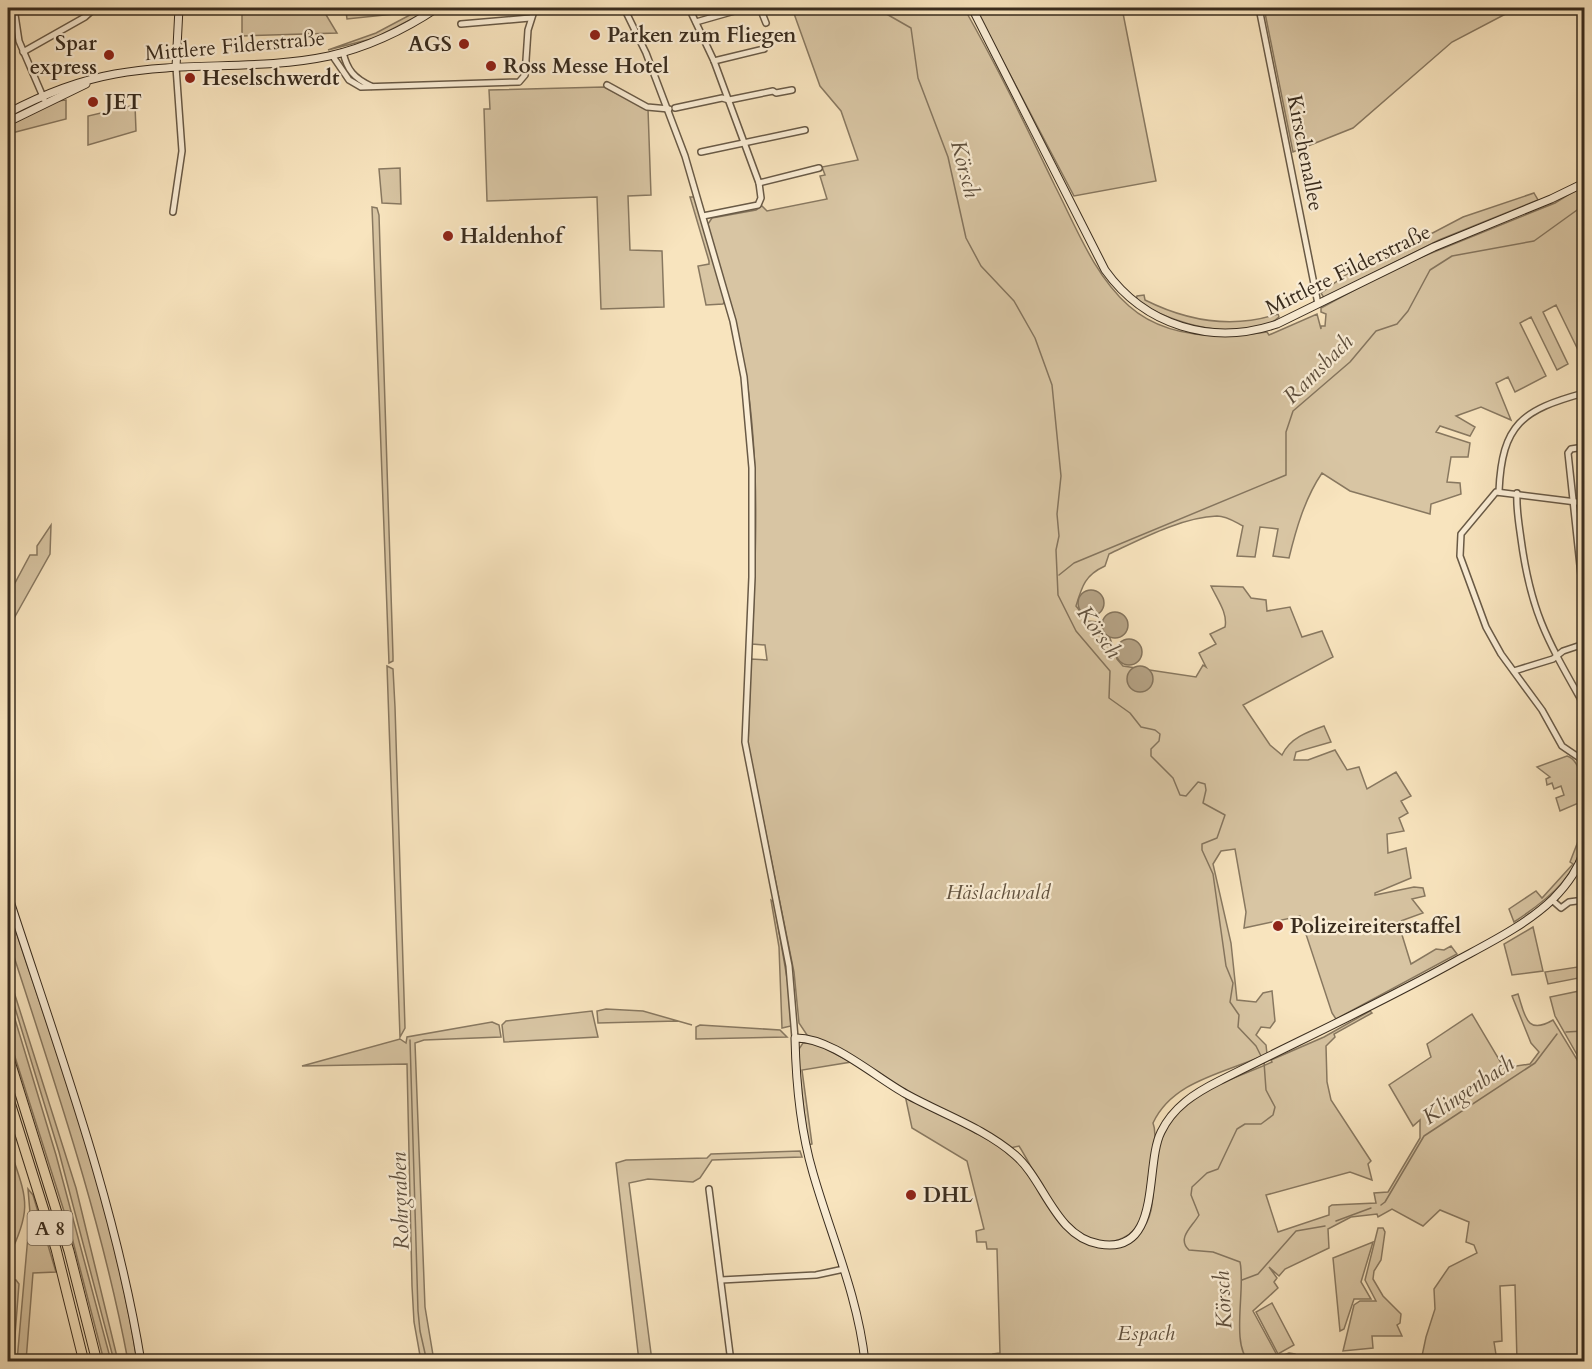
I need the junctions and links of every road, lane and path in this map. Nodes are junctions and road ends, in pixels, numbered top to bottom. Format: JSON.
{"nodes":[{"id":1,"x":95,"y":8,"type":"edge"},
{"id":2,"x":179,"y":8,"type":"edge"},
{"id":3,"x":437,"y":8,"type":"edge"},
{"id":4,"x":535,"y":8,"type":"edge"},
{"id":5,"x":624,"y":8,"type":"edge"},
{"id":6,"x":689,"y":8,"type":"edge"},
{"id":7,"x":745,"y":8,"type":"edge"},
{"id":8,"x":760,"y":8,"type":"edge"},
{"id":9,"x":972,"y":8,"type":"edge"},
{"id":10,"x":1259,"y":8,"type":"edge"},
{"id":11,"x":12,"y":9,"type":"edge"},
{"id":12,"x":530,"y":18,"type":"junction"},
{"id":13,"x":696,"y":22,"type":"junction"},
{"id":14,"x":766,"y":23,"type":"dead end"},
{"id":15,"x":461,"y":24,"type":"dead end"},
{"id":16,"x":764,"y":49,"type":"dead end"},
{"id":17,"x":23,"y":52,"type":"junction"},
{"id":18,"x":343,"y":52,"type":"junction"},
{"id":19,"x":332,"y":55,"type":"junction"},
{"id":20,"x":714,"y":61,"type":"junction"},
{"id":21,"x":176,"y":67,"type":"junction"},
{"id":22,"x":97,"y":78,"type":"junction"},
{"id":23,"x":607,"y":85,"type":"dead end"},
{"id":24,"x":372,"y":87,"type":"junction"},
{"id":25,"x":792,"y":90,"type":"dead end"},
{"id":26,"x":42,"y":95,"type":"junction"},
{"id":27,"x":729,"y":100,"type":"junction"},
{"id":28,"x":46,"y":104,"type":"junction"},
{"id":29,"x":672,"y":109,"type":"junction"},
{"id":30,"x":8,"y":113,"type":"edge"},
{"id":31,"x":8,"y":122,"type":"edge"},
{"id":32,"x":805,"y":130,"type":"dead end"},
{"id":33,"x":744,"y":143,"type":"junction"},
{"id":34,"x":701,"y":152,"type":"dead end"},
{"id":35,"x":819,"y":168,"type":"dead end"},
{"id":36,"x":759,"y":183,"type":"junction"},
{"id":37,"x":1584,"y":183,"type":"edge"},
{"id":38,"x":173,"y":212,"type":"dead end"},
{"id":39,"x":703,"y":216,"type":"junction"},
{"id":40,"x":1318,"y":304,"type":"junction"},
{"id":41,"x":1584,"y":393,"type":"edge"},
{"id":42,"x":1584,"y":447,"type":"edge"},
{"id":43,"x":1499,"y":491,"type":"junction"},
{"id":44,"x":1517,"y":493,"type":"junction"},
{"id":45,"x":1572,"y":501,"type":"junction"},
{"id":46,"x":1584,"y":503,"type":"edge"},
{"id":47,"x":1584,"y":603,"type":"edge"},
{"id":48,"x":1584,"y":644,"type":"edge"},
{"id":49,"x":1556,"y":656,"type":"junction"},
{"id":50,"x":1514,"y":671,"type":"junction"},
{"id":51,"x":1584,"y":705,"type":"edge"},
{"id":52,"x":1584,"y":762,"type":"edge"},
{"id":53,"x":1584,"y":776,"type":"edge"},
{"id":54,"x":1584,"y":851,"type":"edge"},
{"id":55,"x":1563,"y":888,"type":"junction"},
{"id":56,"x":8,"y":895,"type":"edge"},
{"id":57,"x":1552,"y":900,"type":"junction"},
{"id":58,"x":1584,"y":900,"type":"edge"},
{"id":59,"x":1569,"y":902,"type":"junction"},
{"id":60,"x":795,"y":1038,"type":"junction"},
{"id":61,"x":8,"y":1055,"type":"edge"},
{"id":62,"x":8,"y":1096,"type":"edge"},
{"id":63,"x":709,"y":1189,"type":"dead end"},
{"id":64,"x":841,"y":1270,"type":"junction"},
{"id":65,"x":721,"y":1280,"type":"junction"},
{"id":66,"x":84,"y":1362,"type":"edge"},
{"id":67,"x":97,"y":1362,"type":"edge"},
{"id":68,"x":141,"y":1362,"type":"edge"},
{"id":69,"x":730,"y":1362,"type":"edge"},
{"id":70,"x":865,"y":1362,"type":"edge"}],
"edges":[{"from":1,"to":17,"type":"street"},
{"from":2,"to":21,"type":"main road"},
{"from":3,"to":18,"type":"main road","name":"Mittlere Filderstraße"},
{"from":4,"to":12,"type":"street"},
{"from":5,"to":29,"type":"street"},
{"from":6,"to":13,"type":"street"},
{"from":7,"to":13,"type":"street"},
{"from":8,"to":14,"type":"street"},
{"from":9,"to":40,"type":"main road","name":"Mittlere Filderstraße"},
{"from":10,"to":40,"type":"street","name":"Kirschenallee"},
{"from":11,"to":17,"type":"street"},
{"from":12,"to":15,"type":"street"},
{"from":12,"to":24,"type":"street"},
{"from":13,"to":20,"type":"street"},
{"from":16,"to":20,"type":"street"},
{"from":17,"to":26,"type":"street"},
{"from":18,"to":19,"type":"main road","name":"Mittlere Filderstraße"},
{"from":18,"to":24,"type":"street"},
{"from":19,"to":21,"type":"main road","name":"Mittlere Filderstraße"},
{"from":19,"to":24,"type":"street"},
{"from":20,"to":27,"type":"street"},
{"from":21,"to":22,"type":"main road","name":"Mittlere Filderstraße"},
{"from":21,"to":38,"type":"street"},
{"from":22,"to":26,"type":"main road","name":"Mittlere Filderstraße"},
{"from":22,"to":28,"type":"main road","name":"Mittlere Filderstraße"},
{"from":23,"to":29,"type":"street"},
{"from":25,"to":27,"type":"street"},
{"from":26,"to":28,"type":"street"},
{"from":26,"to":30,"type":"main road","name":"Mittlere Filderstraße"},
{"from":27,"to":29,"type":"street"},
{"from":27,"to":33,"type":"street"},
{"from":28,"to":31,"type":"main road","name":"Mittlere Filderstraße"},
{"from":29,"to":39,"type":"street"},
{"from":32,"to":33,"type":"street"},
{"from":33,"to":34,"type":"street"},
{"from":33,"to":36,"type":"street"},
{"from":35,"to":36,"type":"street"},
{"from":36,"to":39,"type":"street"},
{"from":37,"to":40,"type":"main road","name":"Mittlere Filderstraße"},
{"from":39,"to":60,"type":"street"},
{"from":41,"to":43,"type":"street"},
{"from":42,"to":45,"type":"street"},
{"from":43,"to":44,"type":"street"},
{"from":43,"to":50,"type":"street"},
{"from":44,"to":45,"type":"street"},
{"from":44,"to":49,"type":"street"},
{"from":45,"to":46,"type":"street"},
{"from":45,"to":47,"type":"street"},
{"from":48,"to":49,"type":"street"},
{"from":49,"to":50,"type":"street"},
{"from":49,"to":51,"type":"street"},
{"from":50,"to":52,"type":"street"},
{"from":52,"to":53,"type":"main road"},
{"from":54,"to":55,"type":"main road"},
{"from":55,"to":57,"type":"main road"},
{"from":55,"to":59,"type":"street"},
{"from":56,"to":68,"type":"main road"},
{"from":57,"to":59,"type":"street"},
{"from":57,"to":60,"type":"main road"},
{"from":58,"to":59,"type":"street"},
{"from":60,"to":64,"type":"main road"},
{"from":61,"to":67,"type":"highway","number":"A 8"},
{"from":62,"to":66,"type":"highway","number":"A 8"},
{"from":63,"to":65,"type":"street"},
{"from":64,"to":65,"type":"street"},
{"from":64,"to":70,"type":"main road"},
{"from":65,"to":69,"type":"street"}]}
